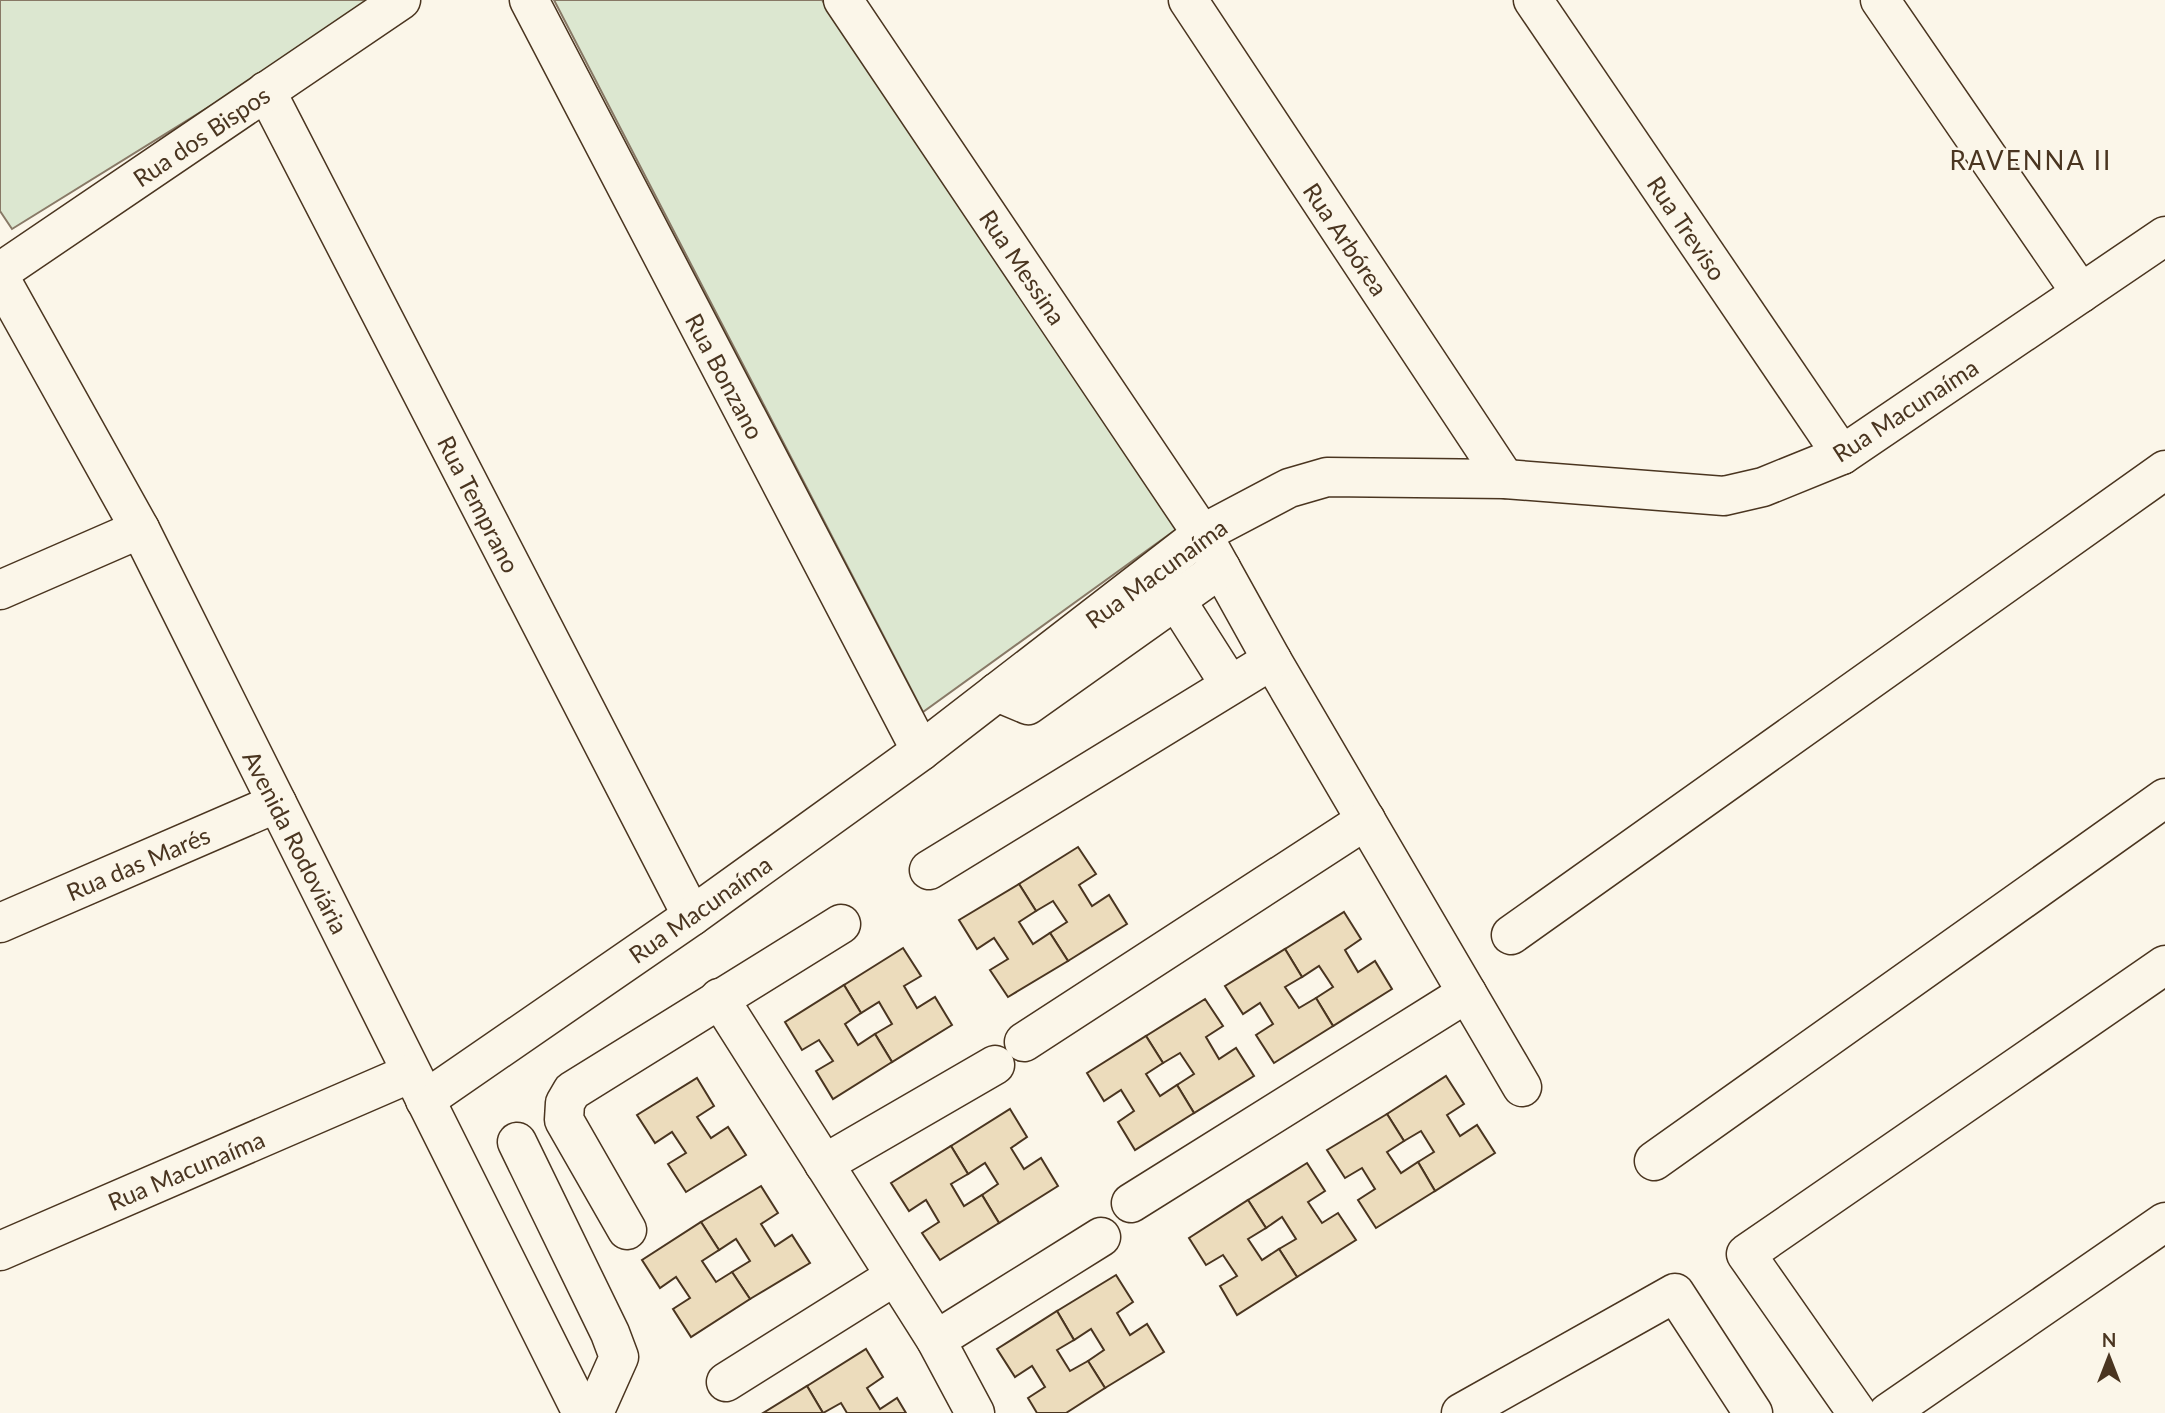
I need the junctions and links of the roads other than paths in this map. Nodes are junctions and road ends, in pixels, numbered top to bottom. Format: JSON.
{"nodes":[{"id":1,"x":401,"y":0,"type":"edge"},
{"id":2,"x":529,"y":0,"type":"edge"},
{"id":3,"x":843,"y":0,"type":"edge"},
{"id":4,"x":1188,"y":0,"type":"edge"},
{"id":5,"x":1533,"y":0,"type":"edge"},
{"id":6,"x":1880,"y":0,"type":"edge"},
{"id":7,"x":266,"y":91,"type":"junction"},
{"id":8,"x":2165,"y":236,"type":"edge"},
{"id":9,"x":3,"y":289,"type":"edge"},
{"id":10,"x":2081,"y":293,"type":"junction"},
{"id":11,"x":1842,"y":456,"type":"junction"},
{"id":12,"x":2165,"y":470,"type":"edge"},
{"id":13,"x":1505,"y":479,"type":"junction"},
{"id":14,"x":140,"y":529,"type":"junction"},
{"id":15,"x":1202,"y":534,"type":"junction"},
{"id":16,"x":1221,"y":568,"type":"junction"},
{"id":17,"x":0,"y":590,"type":"edge"},
{"id":18,"x":1176,"y":600,"type":"junction"},
{"id":19,"x":1272,"y":660,"type":"junction"},
{"id":20,"x":1230,"y":685,"type":"junction"},
{"id":21,"x":997,"y":692,"type":"junction"},
{"id":22,"x":921,"y":751,"type":"junction"},
{"id":23,"x":2165,"y":798,"type":"edge"},
{"id":24,"x":277,"y":803,"type":"junction"},
{"id":25,"x":1366,"y":820,"type":"junction"},
{"id":26,"x":929,"y":870,"type":"dead end"},
{"id":27,"x":692,"y":916,"type":"junction"},
{"id":28,"x":0,"y":923,"type":"edge"},
{"id":29,"x":841,"y":924,"type":"dead end"},
{"id":30,"x":1511,"y":935,"type":"dead end"},
{"id":31,"x":2165,"y":965,"type":"edge"},
{"id":32,"x":1467,"y":993,"type":"junction"},
{"id":33,"x":719,"y":998,"type":"junction"},
{"id":34,"x":1024,"y":1042,"type":"dead end"},
{"id":35,"x":995,"y":1065,"type":"dead end"},
{"id":36,"x":418,"y":1086,"type":"junction"},
{"id":37,"x":1522,"y":1087,"type":"dead end"},
{"id":38,"x":564,"y":1120,"type":"junction"},
{"id":39,"x":517,"y":1142,"type":"junction"},
{"id":40,"x":1654,"y":1161,"type":"dead end"},
{"id":41,"x":824,"y":1164,"type":"junction"},
{"id":42,"x":592,"y":1168,"type":"junction"},
{"id":43,"x":461,"y":1171,"type":"junction"},
{"id":44,"x":541,"y":1191,"type":"junction"},
{"id":45,"x":1131,"y":1203,"type":"dead end"},
{"id":46,"x":2165,"y":1222,"type":"edge"},
{"id":47,"x":628,"y":1230,"type":"dead end"},
{"id":48,"x":1101,"y":1237,"type":"dead end"},
{"id":49,"x":0,"y":1251,"type":"edge"},
{"id":50,"x":895,"y":1276,"type":"junction"},
{"id":51,"x":936,"y":1340,"type":"junction"},
{"id":52,"x":726,"y":1382,"type":"dead end"},
{"id":53,"x":1484,"y":1407,"type":"edge"},
{"id":54,"x":582,"y":1413,"type":"edge"},
{"id":55,"x":594,"y":1413,"type":"edge"},
{"id":56,"x":975,"y":1413,"type":"edge"},
{"id":57,"x":1753,"y":1413,"type":"edge"},
{"id":58,"x":1857,"y":1413,"type":"edge"},
{"id":59,"x":1888,"y":1413,"type":"edge"}],
"edges":[{"from":1,"to":7,"type":"street","name":"Rua dos Bispos"},
{"from":2,"to":22,"type":"street","name":"Rua Bonzano"},
{"from":3,"to":15,"type":"street","name":"Rua Messina"},
{"from":4,"to":13,"type":"street","name":"Rua Arbórea"},
{"from":5,"to":11,"type":"street","name":"Rua Treviso"},
{"from":6,"to":10,"type":"street"},
{"from":7,"to":9,"type":"street","name":"Rua dos Bispos"},
{"from":7,"to":27,"type":"street","name":"Rua Temprano"},
{"from":8,"to":10,"type":"street","name":"Rua Macunaíma"},
{"from":9,"to":14,"type":"street","name":"Avenida Rodoviária"},
{"from":10,"to":11,"type":"street","name":"Rua Macunaíma"},
{"from":11,"to":13,"type":"street","name":"Rua Macunaíma"},
{"from":12,"to":30,"type":"street"},
{"from":13,"to":15,"type":"street","name":"Rua Macunaíma"},
{"from":14,"to":17,"type":"street"},
{"from":14,"to":24,"type":"street","name":"Avenida Rodoviária"},
{"from":15,"to":16,"type":"street","name":"Rua Messina"},
{"from":15,"to":21,"type":"street","name":"Rua Macunaíma"},
{"from":16,"to":18,"type":"street"},
{"from":16,"to":19,"type":"street","name":"Rua Messina"},
{"from":18,"to":20,"type":"street"},
{"from":18,"to":21,"type":"street"},
{"from":19,"to":20,"type":"street"},
{"from":19,"to":25,"type":"street","name":"Rua Messina"},
{"from":20,"to":26,"type":"street"},
{"from":21,"to":22,"type":"street","name":"Rua Macunaíma"},
{"from":22,"to":27,"type":"street","name":"Rua Macunaíma"},
{"from":23,"to":40,"type":"street"},
{"from":24,"to":28,"type":"street","name":"Rua das Marés"},
{"from":24,"to":36,"type":"street","name":"Avenida Rodoviária"},
{"from":25,"to":32,"type":"street","name":"Rua Messina"},
{"from":25,"to":34,"type":"street"},
{"from":27,"to":36,"type":"street","name":"Rua Macunaíma"},
{"from":29,"to":33,"type":"street"},
{"from":31,"to":58,"type":"street"},
{"from":32,"to":37,"type":"street","name":"Rua Messina"},
{"from":32,"to":45,"type":"street"},
{"from":33,"to":38,"type":"street"},
{"from":33,"to":41,"type":"street"},
{"from":35,"to":41,"type":"street"},
{"from":36,"to":43,"type":"street","name":"Avenida Rodoviária"},
{"from":36,"to":49,"type":"street","name":"Rua Macunaíma"},
{"from":38,"to":39,"type":"street"},
{"from":38,"to":42,"type":"street"},
{"from":39,"to":43,"type":"street"},
{"from":39,"to":44,"type":"street"},
{"from":41,"to":50,"type":"street"},
{"from":42,"to":44,"type":"street"},
{"from":42,"to":47,"type":"street"},
{"from":43,"to":54,"type":"street","name":"Avenida Rodoviária"},
{"from":44,"to":55,"type":"street"},
{"from":46,"to":59,"type":"street"},
{"from":48,"to":51,"type":"street"},
{"from":50,"to":51,"type":"street"},
{"from":50,"to":52,"type":"street"},
{"from":51,"to":56,"type":"street"},
{"from":53,"to":57,"type":"street"}]}
